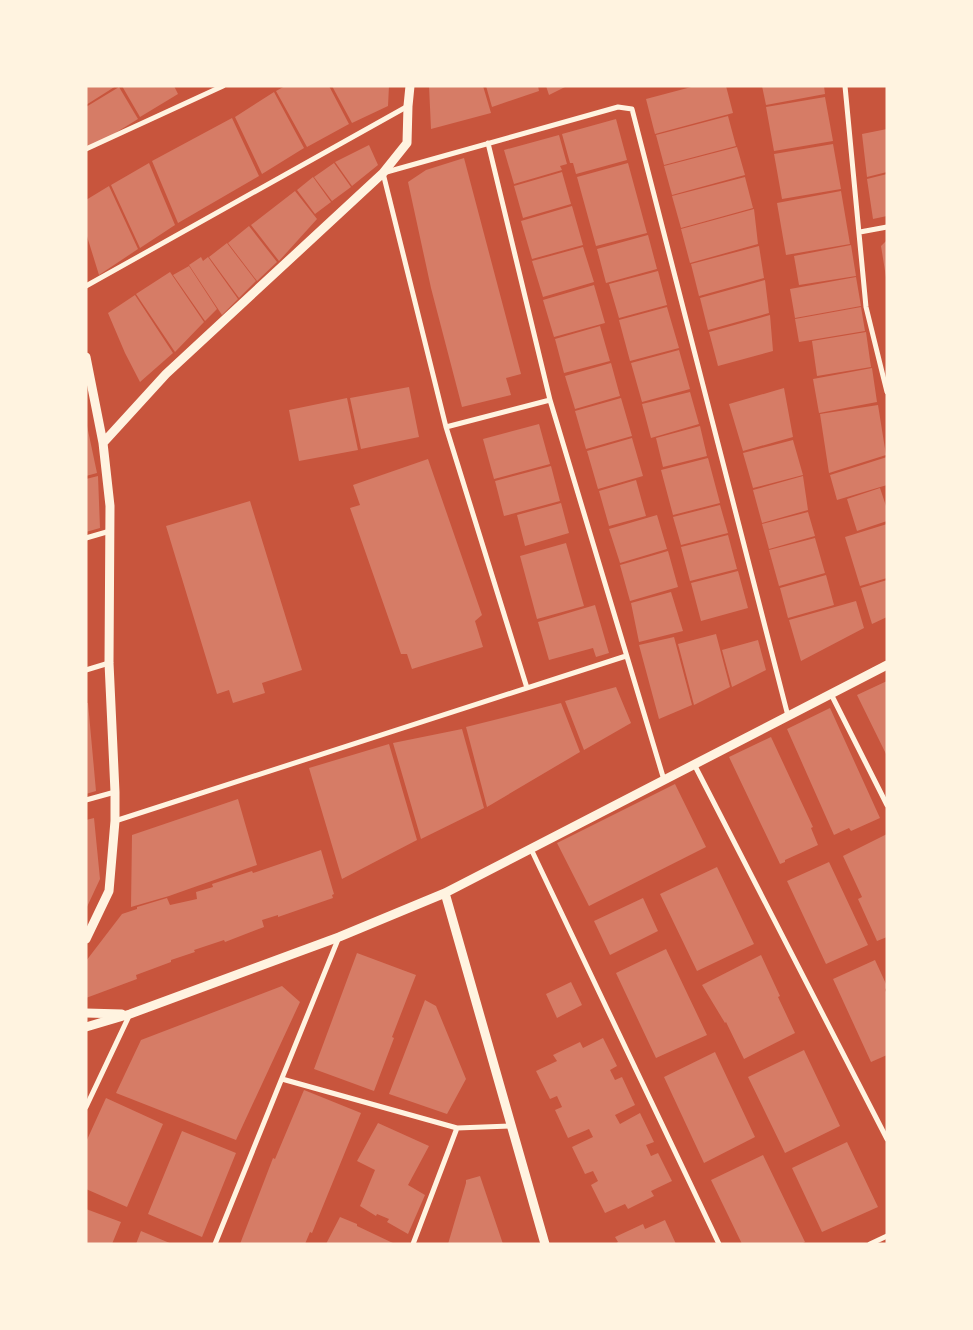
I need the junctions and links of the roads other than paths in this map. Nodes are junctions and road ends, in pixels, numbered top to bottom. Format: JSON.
{"nodes":[{"id":1,"x":223,"y":86,"type":"edge"},
{"id":2,"x":410,"y":86,"type":"edge"},
{"id":3,"x":844,"y":86,"type":"edge"},
{"id":4,"x":408,"y":106,"type":"junction"},
{"id":5,"x":488,"y":143,"type":"junction"},
{"id":6,"x":86,"y":149,"type":"edge"},
{"id":7,"x":384,"y":173,"type":"junction"},
{"id":8,"x":887,"y":227,"type":"edge"},
{"id":9,"x":860,"y":232,"type":"junction"},
{"id":10,"x":86,"y":286,"type":"edge"},
{"id":11,"x":86,"y":357,"type":"edge"},
{"id":12,"x":89,"y":380,"type":"edge"},
{"id":13,"x":887,"y":392,"type":"edge"},
{"id":14,"x":550,"y":400,"type":"junction"},
{"id":15,"x":446,"y":427,"type":"junction"},
{"id":16,"x":103,"y":443,"type":"junction"},
{"id":17,"x":110,"y":531,"type":"junction"},
{"id":18,"x":86,"y":538,"type":"edge"},
{"id":19,"x":626,"y":656,"type":"junction"},
{"id":20,"x":108,"y":663,"type":"junction"},
{"id":21,"x":887,"y":665,"type":"edge"},
{"id":22,"x":86,"y":670,"type":"edge"},
{"id":23,"x":527,"y":688,"type":"junction"},
{"id":24,"x":831,"y":694,"type":"junction"},
{"id":25,"x":788,"y":716,"type":"junction"},
{"id":26,"x":694,"y":764,"type":"junction"},
{"id":27,"x":664,"y":780,"type":"junction"},
{"id":28,"x":115,"y":792,"type":"junction"},
{"id":29,"x":86,"y":800,"type":"edge"},
{"id":30,"x":887,"y":804,"type":"edge"},
{"id":31,"x":114,"y":821,"type":"junction"},
{"id":32,"x":531,"y":849,"type":"junction"},
{"id":33,"x":445,"y":893,"type":"junction"},
{"id":34,"x":339,"y":937,"type":"junction"},
{"id":35,"x":86,"y":939,"type":"edge"},
{"id":36,"x":86,"y":1013,"type":"edge"},
{"id":37,"x":130,"y":1014,"type":"junction"},
{"id":38,"x":86,"y":1027,"type":"edge"},
{"id":39,"x":282,"y":1079,"type":"junction"},
{"id":40,"x":86,"y":1106,"type":"edge"},
{"id":41,"x":511,"y":1126,"type":"junction"},
{"id":42,"x":457,"y":1128,"type":"junction"},
{"id":43,"x":887,"y":1138,"type":"edge"},
{"id":44,"x":887,"y":1236,"type":"edge"},
{"id":45,"x":215,"y":1244,"type":"edge"},
{"id":46,"x":413,"y":1244,"type":"edge"},
{"id":47,"x":545,"y":1244,"type":"edge"},
{"id":48,"x":719,"y":1244,"type":"edge"},
{"id":49,"x":870,"y":1244,"type":"edge"}],
"edges":[{"from":1,"to":6,"type":"street"},
{"from":2,"to":4,"type":"street"},
{"from":3,"to":9,"type":"street"},
{"from":4,"to":7,"type":"street"},
{"from":4,"to":10,"type":"street"},
{"from":5,"to":7,"type":"street"},
{"from":5,"to":14,"type":"street"},
{"from":5,"to":25,"type":"street"},
{"from":7,"to":15,"type":"street"},
{"from":7,"to":16,"type":"street"},
{"from":8,"to":9,"type":"street"},
{"from":9,"to":13,"type":"street"},
{"from":11,"to":12,"type":"street"},
{"from":12,"to":16,"type":"street"},
{"from":14,"to":15,"type":"street"},
{"from":14,"to":19,"type":"street"},
{"from":15,"to":23,"type":"street"},
{"from":16,"to":17,"type":"street"},
{"from":17,"to":18,"type":"street"},
{"from":17,"to":20,"type":"street"},
{"from":19,"to":23,"type":"street"},
{"from":19,"to":27,"type":"street"},
{"from":20,"to":22,"type":"street"},
{"from":20,"to":28,"type":"street"},
{"from":21,"to":24,"type":"street"},
{"from":23,"to":31,"type":"street"},
{"from":24,"to":25,"type":"street"},
{"from":24,"to":30,"type":"street"},
{"from":25,"to":26,"type":"street"},
{"from":26,"to":27,"type":"street"},
{"from":26,"to":43,"type":"street"},
{"from":27,"to":32,"type":"street"},
{"from":28,"to":29,"type":"street"},
{"from":28,"to":31,"type":"street"},
{"from":31,"to":35,"type":"street"},
{"from":32,"to":33,"type":"street"},
{"from":32,"to":48,"type":"street"},
{"from":33,"to":34,"type":"street"},
{"from":33,"to":41,"type":"street"},
{"from":34,"to":37,"type":"street"},
{"from":34,"to":39,"type":"street"},
{"from":36,"to":37,"type":"street"},
{"from":37,"to":38,"type":"street"},
{"from":37,"to":40,"type":"street"},
{"from":39,"to":42,"type":"street"},
{"from":39,"to":45,"type":"street"},
{"from":41,"to":42,"type":"street"},
{"from":41,"to":47,"type":"street"},
{"from":42,"to":46,"type":"street"},
{"from":44,"to":49,"type":"street"}]}
